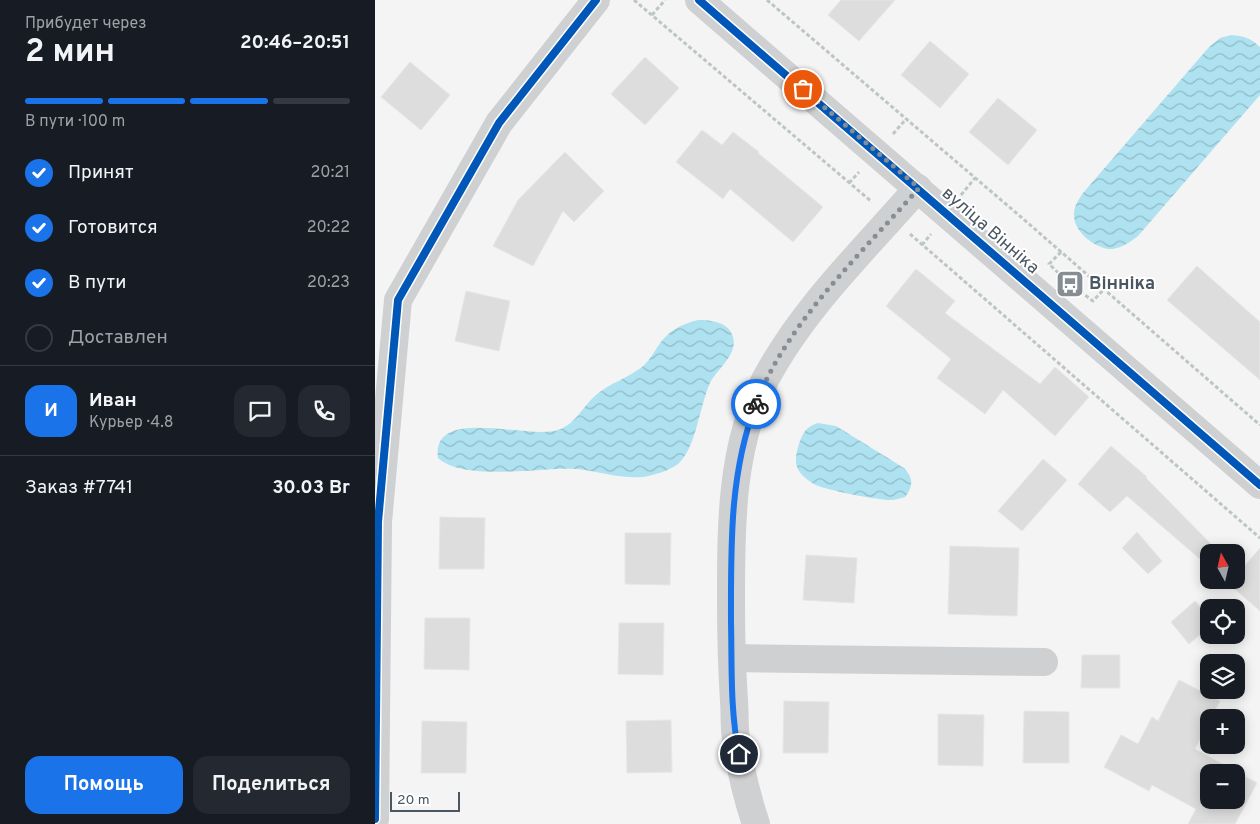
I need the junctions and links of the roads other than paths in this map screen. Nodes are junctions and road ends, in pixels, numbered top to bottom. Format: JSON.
{"nodes":[{"id":1,"x":595,"y":0,"type":"edge"},
{"id":2,"x":699,"y":0,"type":"edge"},
{"id":3,"x":919,"y":188,"type":"junction"},
{"id":4,"x":1260,"y":485,"type":"edge"},
{"id":5,"x":731,"y":658,"type":"junction"},
{"id":6,"x":1044,"y":662,"type":"dead end"},
{"id":7,"x":375,"y":819,"type":"edge"},
{"id":8,"x":756,"y":824,"type":"edge"}],
"edges":[{"from":1,"to":7,"type":"street"},
{"from":2,"to":3,"type":"street","name":"вуліца Вінніка"},
{"from":3,"to":4,"type":"street","name":"вуліца Вінніка"},
{"from":3,"to":5,"type":"street"},
{"from":5,"to":6,"type":"street"},
{"from":5,"to":8,"type":"street"}]}
